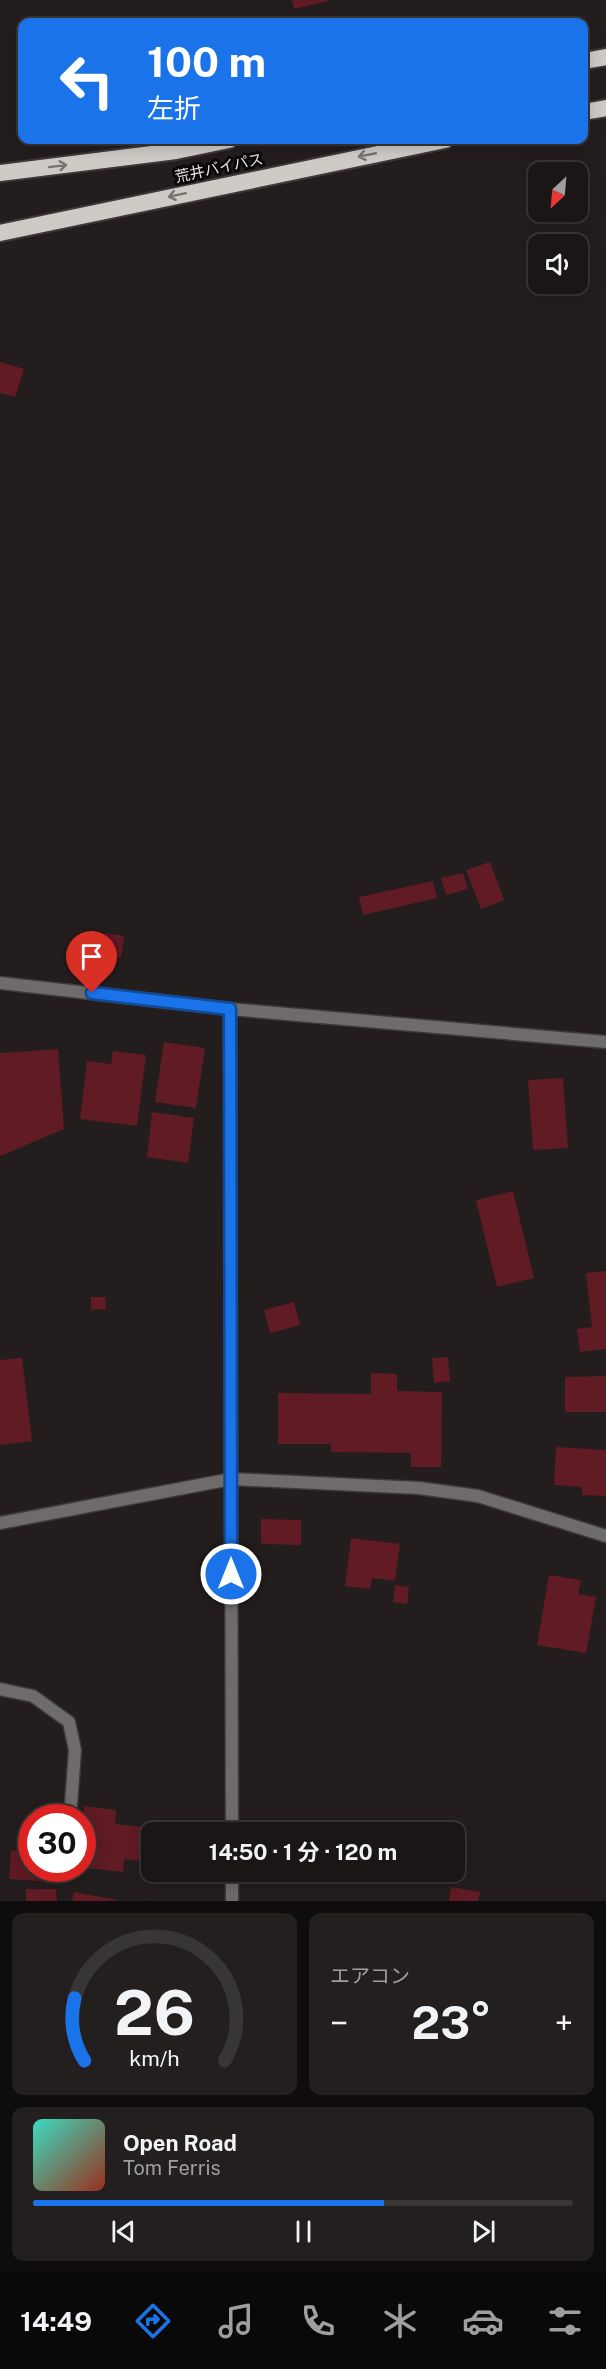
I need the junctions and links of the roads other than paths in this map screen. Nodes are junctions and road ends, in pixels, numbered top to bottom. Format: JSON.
{"nodes":[{"id":1,"x":606,"y":57,"type":"edge"},
{"id":2,"x":588,"y":60,"type":"edge"},
{"id":3,"x":606,"y":108,"type":"edge"},
{"id":4,"x":588,"y":111,"type":"edge"},
{"id":5,"x":210,"y":144,"type":"edge"},
{"id":6,"x":427,"y":144,"type":"edge"},
{"id":7,"x":0,"y":173,"type":"edge"},
{"id":8,"x":0,"y":233,"type":"edge"},
{"id":9,"x":0,"y":983,"type":"edge"},
{"id":10,"x":230,"y":1009,"type":"junction"},
{"id":11,"x":606,"y":1042,"type":"edge"},
{"id":12,"x":231,"y":1479,"type":"junction"},
{"id":13,"x":0,"y":1522,"type":"edge"},
{"id":14,"x":606,"y":1536,"type":"edge"},
{"id":15,"x":0,"y":1689,"type":"edge"},
{"id":16,"x":71,"y":1804,"type":"edge"},
{"id":17,"x":232,"y":1822,"type":"edge"},
{"id":18,"x":232,"y":1882,"type":"edge"},
{"id":19,"x":232,"y":1901,"type":"edge"}],
"edges":[{"from":1,"to":2,"type":"highway"},
{"from":3,"to":4,"type":"highway"},
{"from":7,"to":5,"type":"highway","name":"荒井バイパス","one_way":true},
{"from":6,"to":8,"type":"highway","name":"荒井バイパス","one_way":true},
{"from":9,"to":10,"type":"street"},
{"from":10,"to":11,"type":"street"},
{"from":10,"to":12,"type":"street"},
{"from":12,"to":13,"type":"street"},
{"from":12,"to":14,"type":"street"},
{"from":12,"to":17,"type":"street"},
{"from":15,"to":16,"type":"street"},
{"from":18,"to":19,"type":"street"}]}
